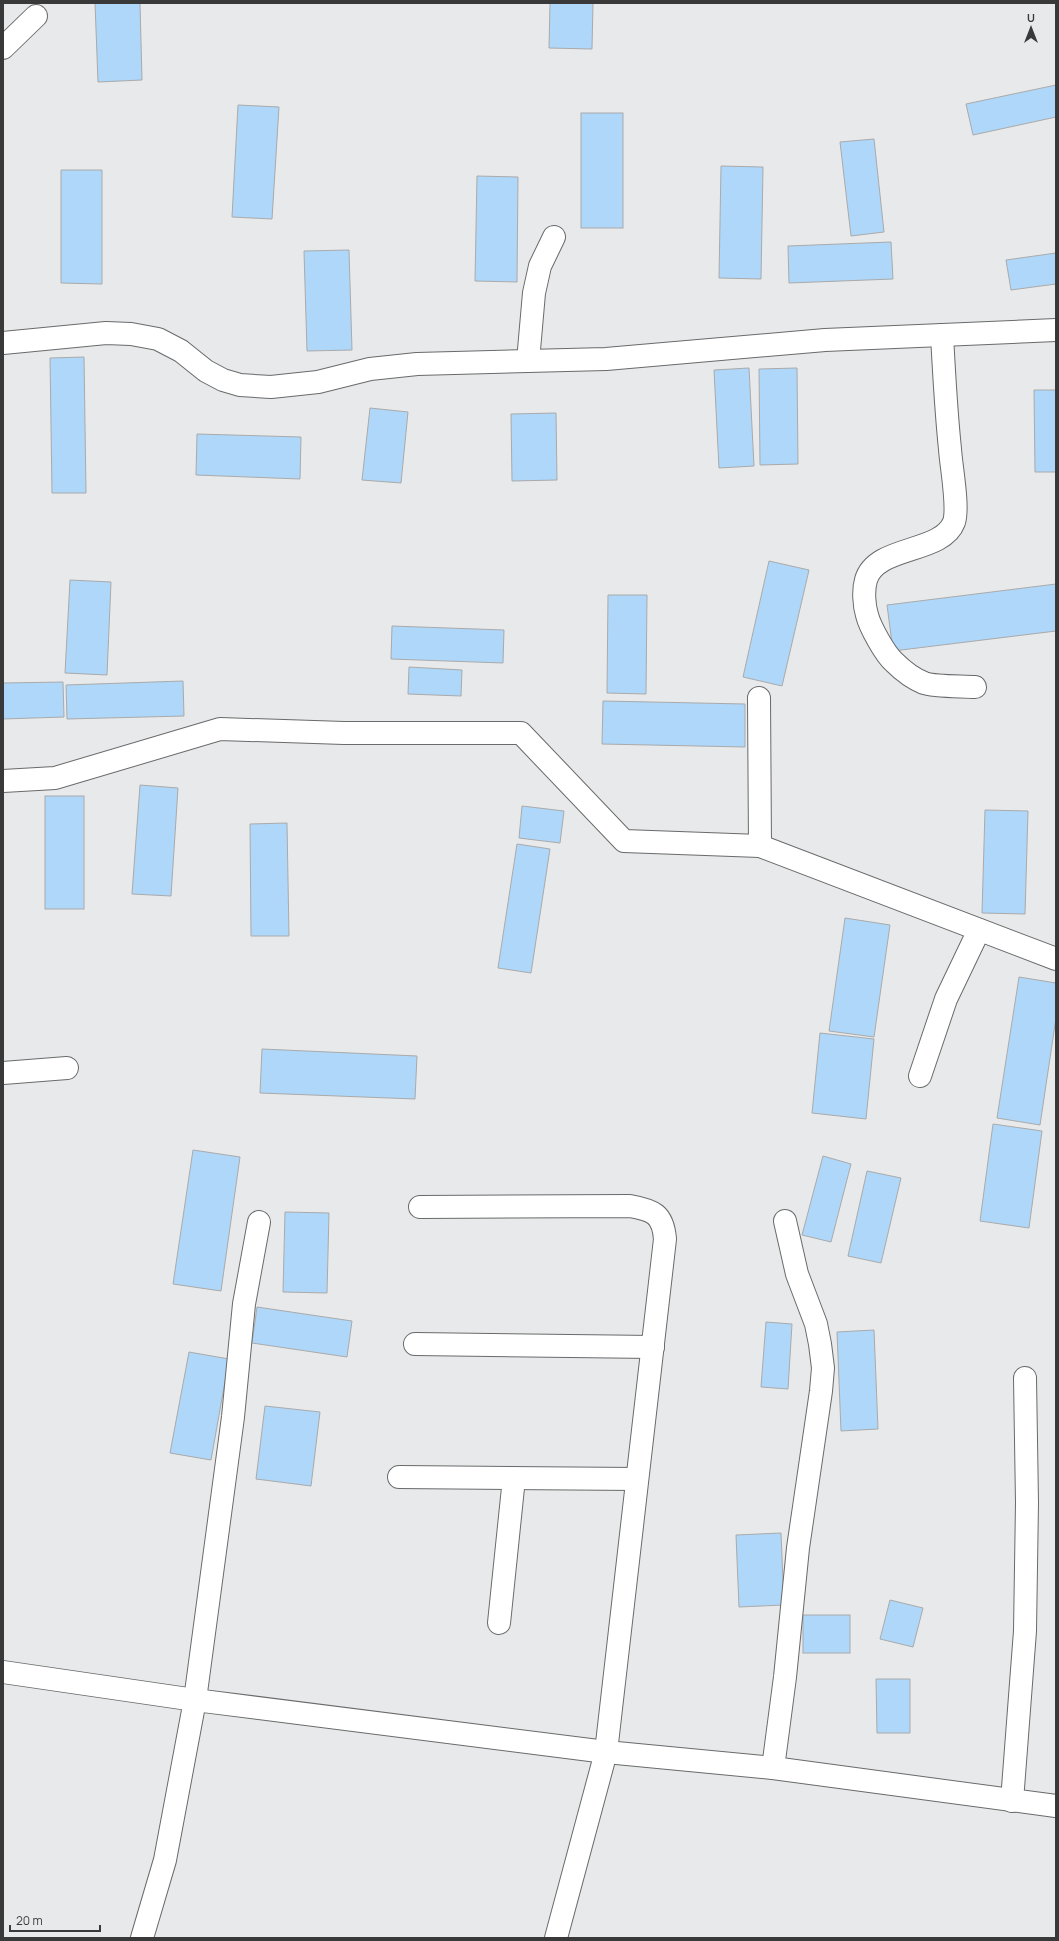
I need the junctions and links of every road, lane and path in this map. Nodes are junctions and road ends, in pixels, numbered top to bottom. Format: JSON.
{"nodes":[{"id":1,"x":36,"y":16,"type":"dead end"},
{"id":2,"x":3,"y":48,"type":"edge"},
{"id":3,"x":554,"y":237,"type":"dead end"},
{"id":4,"x":1056,"y":330,"type":"edge"},
{"id":5,"x":942,"y":335,"type":"junction"},
{"id":6,"x":3,"y":343,"type":"edge"},
{"id":7,"x":528,"y":361,"type":"junction"},
{"id":8,"x":975,"y":687,"type":"dead end"},
{"id":9,"x":758,"y":698,"type":"dead end"},
{"id":10,"x":3,"y":781,"type":"edge"},
{"id":11,"x":760,"y":846,"type":"junction"},
{"id":12,"x":979,"y":930,"type":"junction"},
{"id":13,"x":1056,"y":959,"type":"edge"},
{"id":14,"x":67,"y":1068,"type":"dead end"},
{"id":15,"x":3,"y":1073,"type":"edge"},
{"id":16,"x":920,"y":1076,"type":"dead end"},
{"id":17,"x":420,"y":1208,"type":"dead end"},
{"id":18,"x":785,"y":1221,"type":"dead end"},
{"id":19,"x":259,"y":1222,"type":"dead end"},
{"id":20,"x":415,"y":1344,"type":"dead end"},
{"id":21,"x":653,"y":1347,"type":"junction"},
{"id":22,"x":1025,"y":1378,"type":"dead end"},
{"id":23,"x":399,"y":1477,"type":"dead end"},
{"id":24,"x":514,"y":1478,"type":"junction"},
{"id":25,"x":637,"y":1479,"type":"junction"},
{"id":26,"x":499,"y":1623,"type":"dead end"},
{"id":27,"x":3,"y":1672,"type":"edge"},
{"id":28,"x":195,"y":1700,"type":"junction"},
{"id":29,"x":606,"y":1752,"type":"junction"},
{"id":30,"x":773,"y":1768,"type":"junction"},
{"id":31,"x":1012,"y":1801,"type":"junction"},
{"id":32,"x":1056,"y":1806,"type":"edge"},
{"id":33,"x":142,"y":1938,"type":"edge"},
{"id":34,"x":556,"y":1938,"type":"edge"}],
"edges":[{"from":1,"to":2,"type":"street"},
{"from":3,"to":7,"type":"street"},
{"from":4,"to":5,"type":"street"},
{"from":5,"to":7,"type":"street"},
{"from":5,"to":8,"type":"street"},
{"from":6,"to":7,"type":"street"},
{"from":9,"to":11,"type":"street"},
{"from":10,"to":11,"type":"street"},
{"from":11,"to":12,"type":"street"},
{"from":12,"to":13,"type":"street"},
{"from":12,"to":16,"type":"street"},
{"from":14,"to":15,"type":"street"},
{"from":17,"to":21,"type":"street"},
{"from":18,"to":30,"type":"street"},
{"from":19,"to":28,"type":"street"},
{"from":20,"to":21,"type":"street"},
{"from":21,"to":25,"type":"street"},
{"from":22,"to":31,"type":"street"},
{"from":23,"to":24,"type":"street"},
{"from":24,"to":25,"type":"street"},
{"from":24,"to":26,"type":"street"},
{"from":25,"to":29,"type":"street"},
{"from":27,"to":28,"type":"street"},
{"from":28,"to":29,"type":"street"},
{"from":28,"to":33,"type":"street"},
{"from":29,"to":30,"type":"street"},
{"from":29,"to":34,"type":"street"},
{"from":30,"to":31,"type":"street"},
{"from":31,"to":32,"type":"street"}]}
